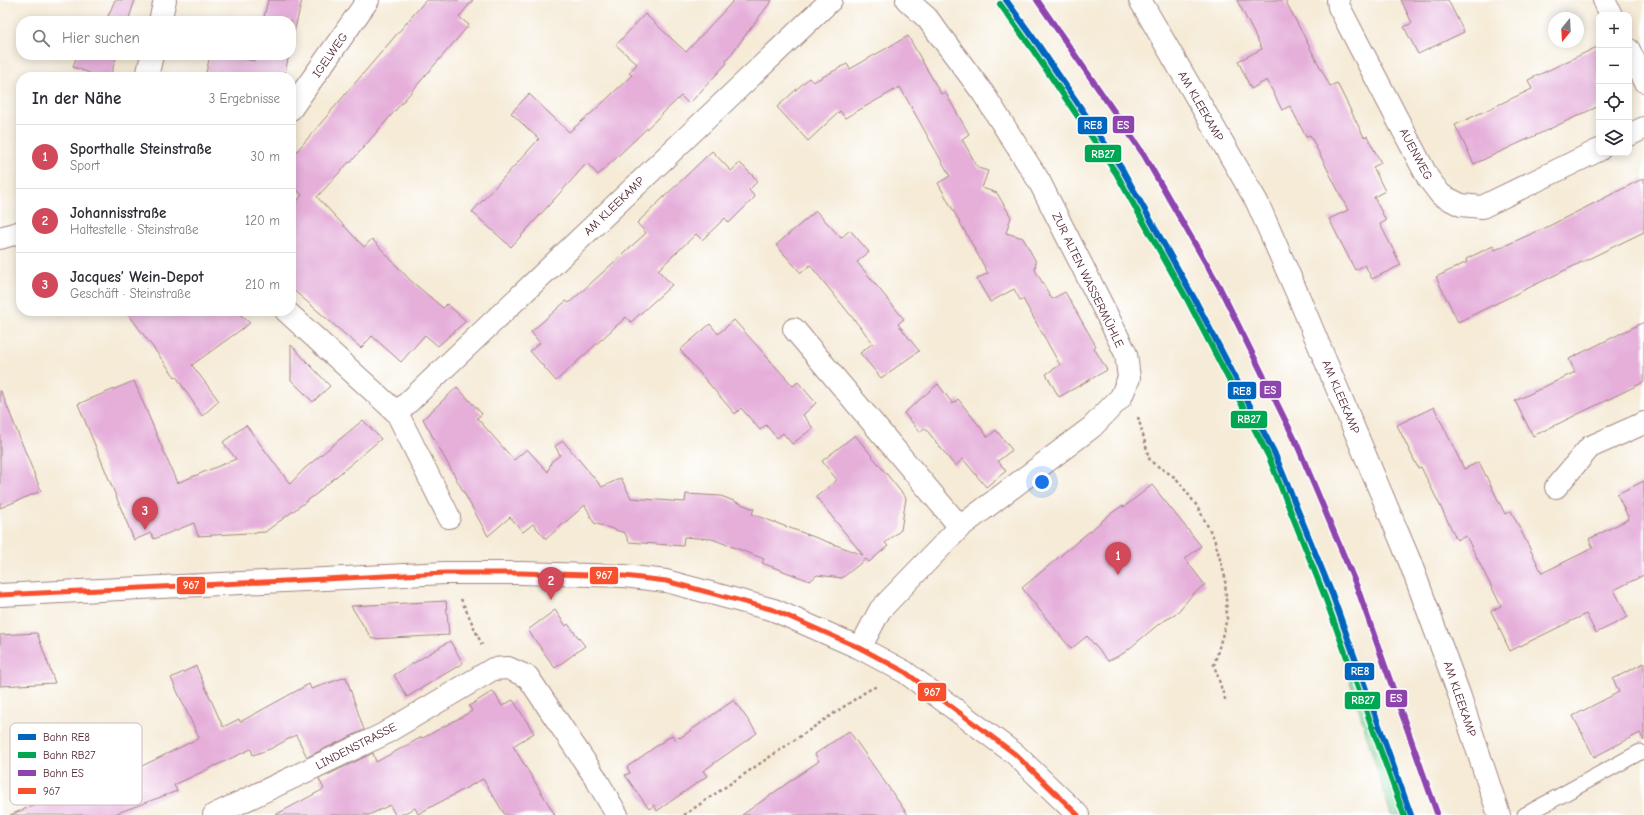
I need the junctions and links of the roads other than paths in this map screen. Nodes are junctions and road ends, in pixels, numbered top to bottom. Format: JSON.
{"nodes":[{"id":1,"x":165,"y":0,"type":"edge"},
{"id":2,"x":368,"y":0,"type":"edge"},
{"id":3,"x":831,"y":0,"type":"edge"},
{"id":4,"x":907,"y":0,"type":"edge"},
{"id":5,"x":1140,"y":0,"type":"edge"},
{"id":6,"x":1338,"y":0,"type":"edge"},
{"id":7,"x":1604,"y":0,"type":"edge"},
{"id":8,"x":1610,"y":12,"type":"edge"},
{"id":9,"x":161,"y":16,"type":"edge"},
{"id":10,"x":1632,"y":56,"type":"edge"},
{"id":11,"x":151,"y":60,"type":"edge"},
{"id":12,"x":148,"y":72,"type":"edge"},
{"id":13,"x":1644,"y":81,"type":"edge"},
{"id":14,"x":296,"y":102,"type":"edge"},
{"id":15,"x":1644,"y":128,"type":"edge"},
{"id":16,"x":1632,"y":134,"type":"edge"},
{"id":17,"x":1596,"y":151,"type":"edge"},
{"id":18,"x":16,"y":233,"type":"edge"},
{"id":19,"x":0,"y":238,"type":"edge"},
{"id":20,"x":291,"y":316,"type":"edge"},
{"id":21,"x":794,"y":330,"type":"dead end"},
{"id":22,"x":397,"y":413,"type":"junction"},
{"id":23,"x":1644,"y":423,"type":"edge"},
{"id":24,"x":1556,"y":487,"type":"dead end"},
{"id":25,"x":449,"y":517,"type":"dead end"},
{"id":26,"x":960,"y":527,"type":"junction"},
{"id":27,"x":0,"y":595,"type":"edge"},
{"id":28,"x":860,"y":648,"type":"junction"},
{"id":29,"x":1640,"y":752,"type":"dead end"},
{"id":30,"x":214,"y":815,"type":"edge"},
{"id":31,"x":617,"y":815,"type":"edge"},
{"id":32,"x":1078,"y":815,"type":"edge"},
{"id":33,"x":1499,"y":815,"type":"edge"},
{"id":34,"x":1526,"y":815,"type":"edge"}],
"edges":[{"from":1,"to":9,"type":"street"},
{"from":2,"to":14,"type":"street","name":"IGELWEG"},
{"from":3,"to":22,"type":"street","name":"AM KLEEKAMP"},
{"from":4,"to":26,"type":"street","name":"ZUR ALTEN WASSERMÜHLE"},
{"from":5,"to":33,"type":"street","name":"AM KLEEKAMP"},
{"from":6,"to":17,"type":"street","name":"AUENWEG"},
{"from":7,"to":8,"type":"street"},
{"from":10,"to":13,"type":"street"},
{"from":11,"to":12,"type":"street"},
{"from":15,"to":16,"type":"street"},
{"from":18,"to":19,"type":"street"},
{"from":20,"to":22,"type":"street"},
{"from":21,"to":26,"type":"street"},
{"from":22,"to":25,"type":"street"},
{"from":23,"to":24,"type":"street"},
{"from":26,"to":28,"type":"street","name":"ZUR ALTEN WASSERMÜHLE"},
{"from":27,"to":28,"type":"street"},
{"from":28,"to":32,"type":"street"},
{"from":29,"to":34,"type":"lane"},
{"from":30,"to":31,"type":"street","name":"LINDENSTRASSE"}]}
